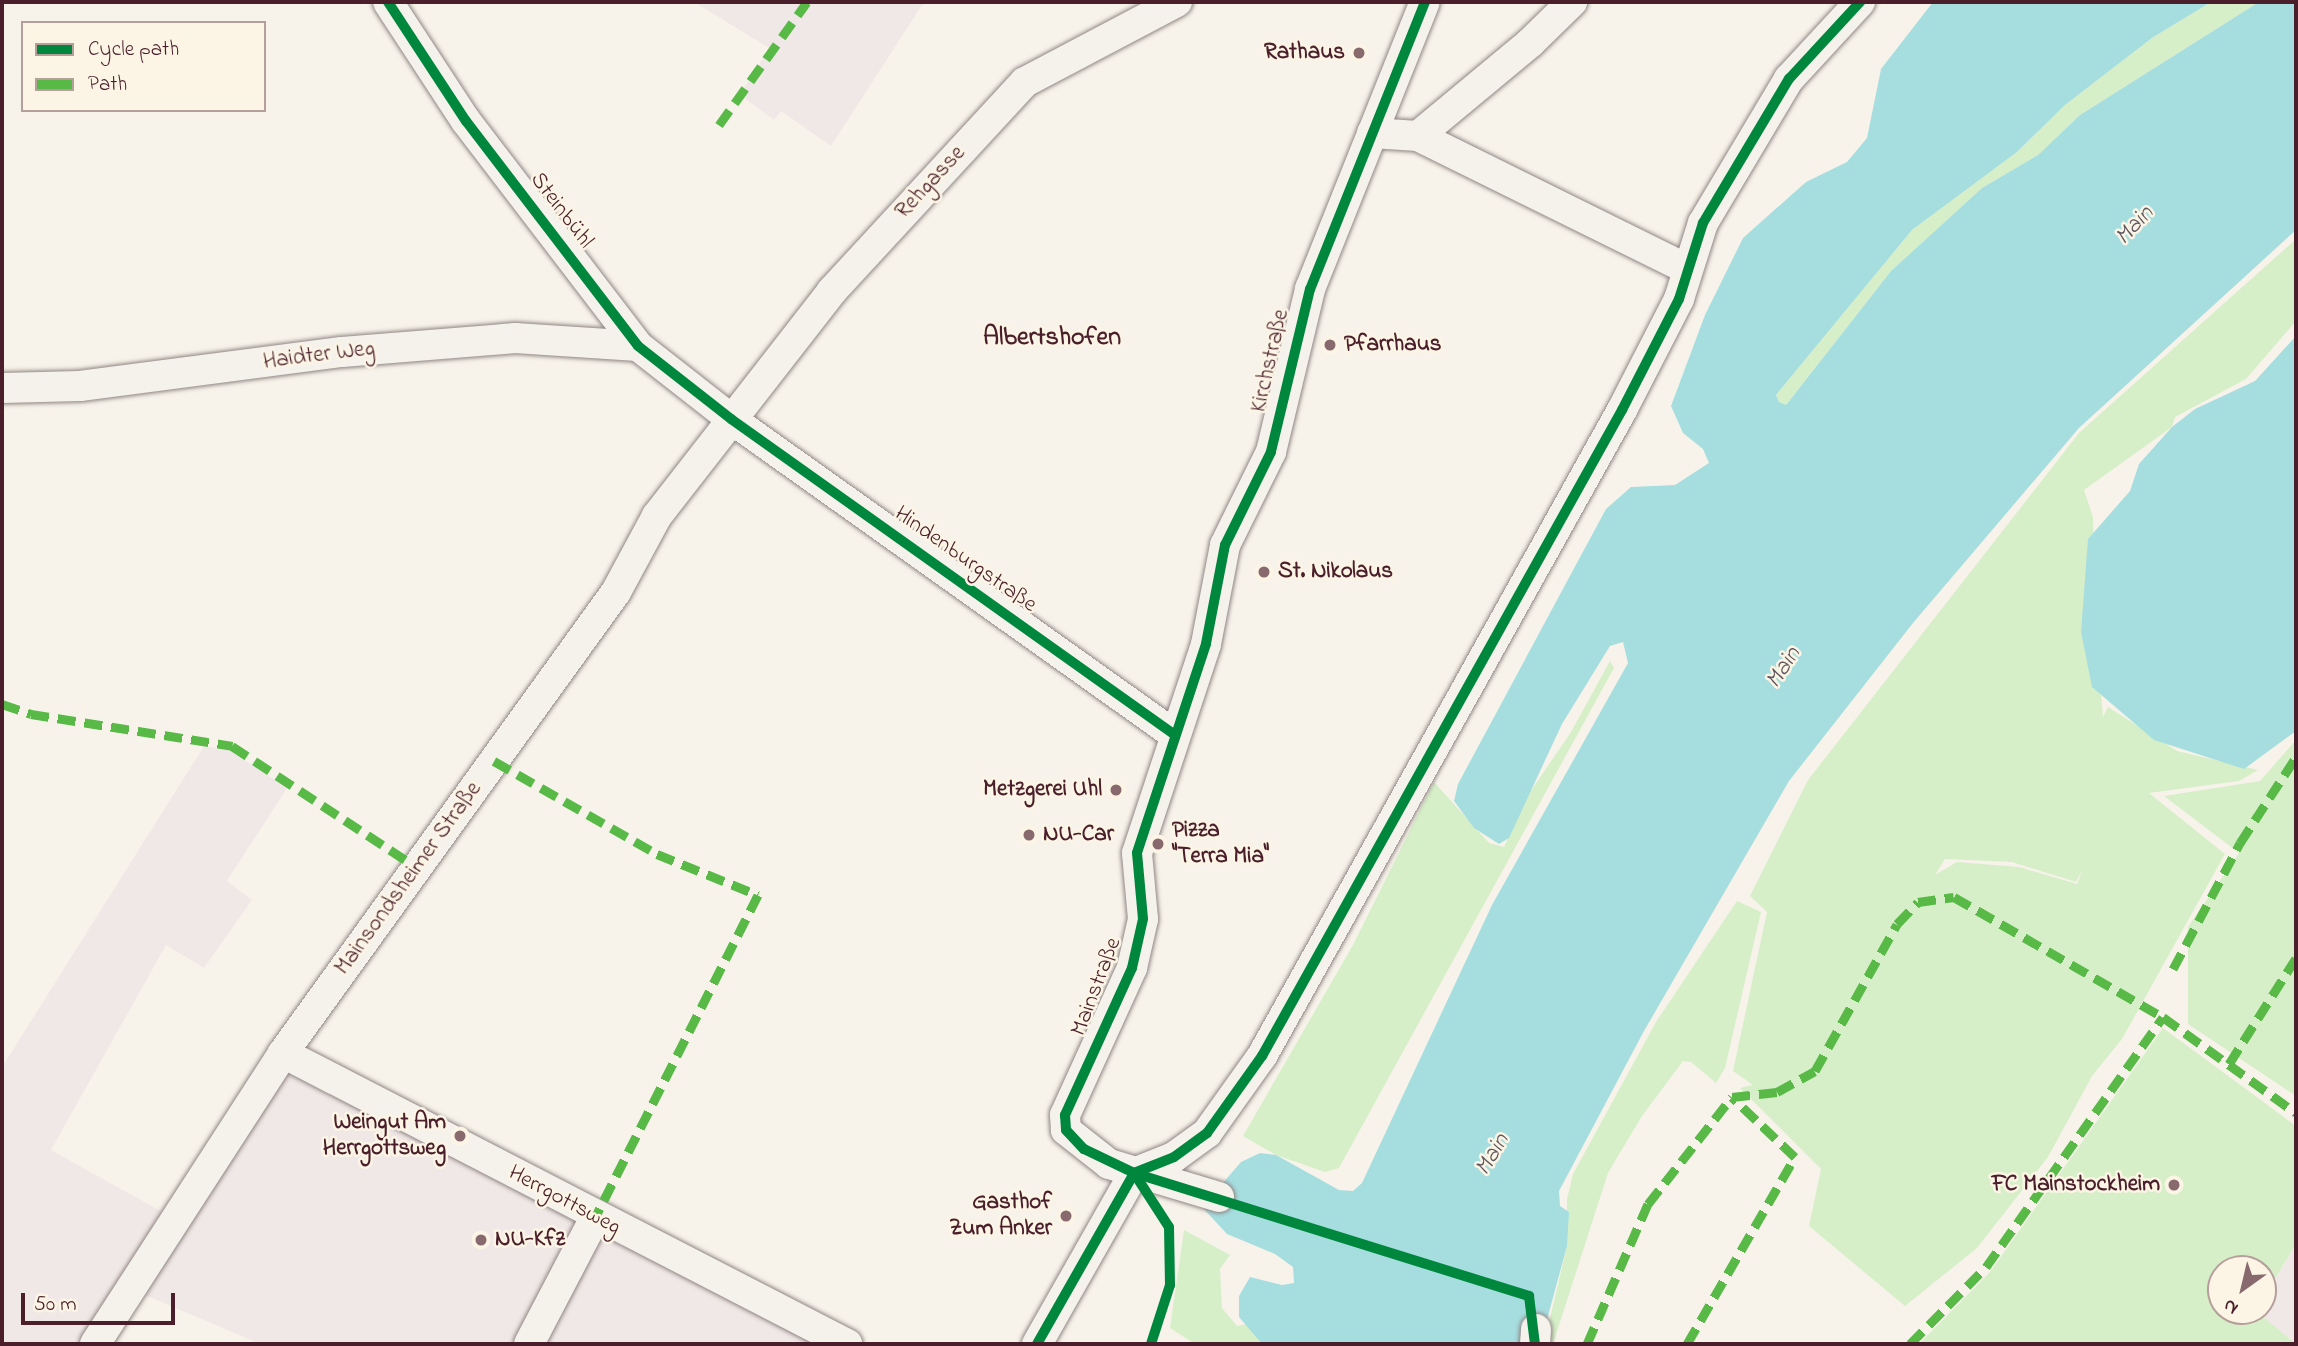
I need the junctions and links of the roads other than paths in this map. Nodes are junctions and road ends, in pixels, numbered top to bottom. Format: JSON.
{"nodes":[{"id":1,"x":388,"y":2,"type":"edge"},
{"id":2,"x":1177,"y":2,"type":"edge"},
{"id":3,"x":1425,"y":2,"type":"edge"},
{"id":4,"x":1572,"y":2,"type":"edge"},
{"id":5,"x":1860,"y":2,"type":"edge"},
{"id":6,"x":1372,"y":133,"type":"junction"},
{"id":7,"x":1418,"y":136,"type":"junction"},
{"id":8,"x":1687,"y":269,"type":"junction"},
{"id":9,"x":638,"y":346,"type":"junction"},
{"id":10,"x":2,"y":388,"type":"edge"},
{"id":11,"x":731,"y":419,"type":"junction"},
{"id":12,"x":1175,"y":735,"type":"junction"},
{"id":13,"x":283,"y":1053,"type":"junction"},
{"id":14,"x":1134,"y":1173,"type":"junction"},
{"id":15,"x":1219,"y":1197,"type":"dead end"},
{"id":16,"x":595,"y":1218,"type":"junction"},
{"id":17,"x":95,"y":1344,"type":"edge"},
{"id":18,"x":529,"y":1344,"type":"edge"},
{"id":19,"x":847,"y":1344,"type":"edge"},
{"id":20,"x":1037,"y":1344,"type":"edge"}],
"edges":[{"from":1,"to":9,"type":"street","name":"Steinbühl"},
{"from":2,"to":11,"type":"street","name":"Rehgasse"},
{"from":3,"to":6,"type":"street","name":"Kirchstraße"},
{"from":4,"to":7,"type":"street"},
{"from":5,"to":8,"type":"street"},
{"from":6,"to":7,"type":"street"},
{"from":6,"to":12,"type":"street","name":"Kirchstraße"},
{"from":7,"to":8,"type":"street"},
{"from":8,"to":14,"type":"street"},
{"from":9,"to":10,"type":"street","name":"Haidter Weg"},
{"from":9,"to":11,"type":"street","name":"Steinbühl"},
{"from":11,"to":12,"type":"street","name":"Hindenburgstraße"},
{"from":11,"to":13,"type":"street","name":"Mainsondsheimer Straße"},
{"from":12,"to":14,"type":"street","name":"Mainstraße"},
{"from":13,"to":16,"type":"street","name":"Herrgottsweg"},
{"from":13,"to":17,"type":"street","name":"Mainsondsheimer Straße"},
{"from":14,"to":15,"type":"street","name":"Mainstraße"},
{"from":14,"to":20,"type":"street"},
{"from":16,"to":18,"type":"street"},
{"from":16,"to":19,"type":"street","name":"Herrgottsweg"}]}
